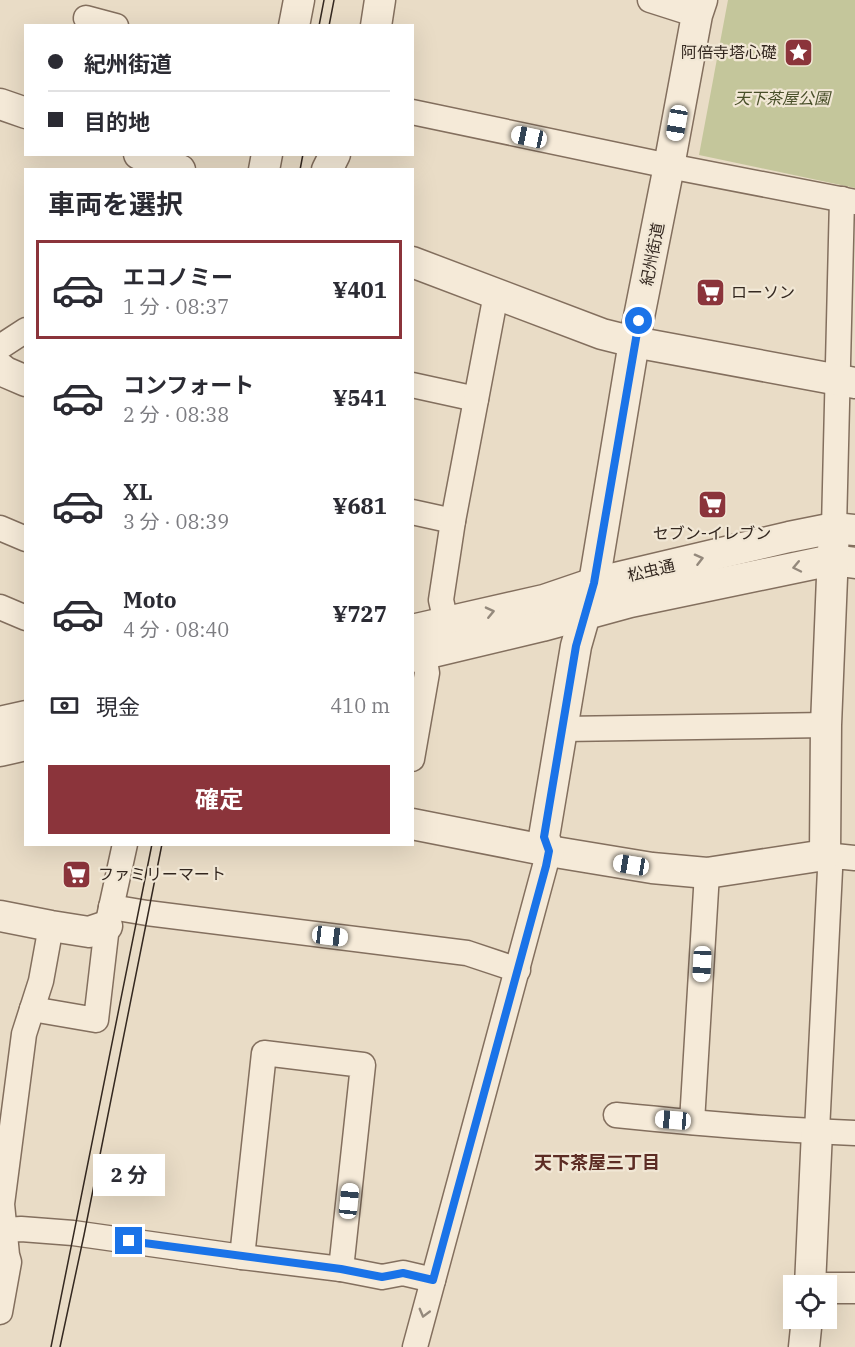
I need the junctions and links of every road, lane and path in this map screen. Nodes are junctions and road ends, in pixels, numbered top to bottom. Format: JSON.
{"nodes":[{"id":1,"x":299,"y":0,"type":"edge"},
{"id":2,"x":380,"y":0,"type":"edge"},
{"id":3,"x":650,"y":0,"type":"edge"},
{"id":4,"x":699,"y":7,"type":"edge"},
{"id":5,"x":86,"y":14,"type":"edge"},
{"id":6,"x":111,"y":24,"type":"edge"},
{"id":7,"x":294,"y":24,"type":"edge"},
{"id":8,"x":376,"y":24,"type":"edge"},
{"id":9,"x":0,"y":104,"type":"edge"},
{"id":10,"x":24,"y":112,"type":"edge"},
{"id":11,"x":414,"y":112,"type":"edge"},
{"id":12,"x":144,"y":156,"type":"edge"},
{"id":13,"x":669,"y":166,"type":"junction"},
{"id":14,"x":175,"y":168,"type":"edge"},
{"id":15,"x":849,"y":200,"type":"edge"},
{"id":16,"x":414,"y":263,"type":"edge"},
{"id":17,"x":496,"y":294,"type":"junction"},
{"id":18,"x":24,"y":331,"type":"edge"},
{"id":19,"x":634,"y":342,"type":"junction"},
{"id":20,"x":0,"y":347,"type":"edge"},
{"id":21,"x":0,"y":368,"type":"edge"},
{"id":22,"x":24,"y":380,"type":"edge"},
{"id":23,"x":847,"y":382,"type":"edge"},
{"id":24,"x":414,"y":385,"type":"edge"},
{"id":25,"x":476,"y":399,"type":"junction"},
{"id":26,"x":414,"y":512,"type":"edge"},
{"id":27,"x":453,"y":521,"type":"junction"},
{"id":28,"x":0,"y":528,"type":"edge"},
{"id":29,"x":844,"y":529,"type":"edge"},
{"id":30,"x":24,"y":538,"type":"edge"},
{"id":31,"x":844,"y":561,"type":"edge"},
{"id":32,"x":594,"y":583,"type":"junction"},
{"id":33,"x":0,"y":607,"type":"edge"},
{"id":34,"x":584,"y":615,"type":"junction"},
{"id":35,"x":24,"y":617,"type":"edge"},
{"id":36,"x":446,"y":622,"type":"junction"},
{"id":37,"x":416,"y":647,"type":"edge"},
{"id":38,"x":24,"y":716,"type":"edge"},
{"id":39,"x":0,"y":722,"type":"edge"},
{"id":40,"x":826,"y":725,"type":"junction"},
{"id":41,"x":562,"y":729,"type":"junction"},
{"id":42,"x":24,"y":745,"type":"edge"},
{"id":43,"x":414,"y":748,"type":"edge"},
{"id":44,"x":0,"y":751,"type":"edge"},
{"id":45,"x":414,"y":824,"type":"edge"},
{"id":46,"x":125,"y":846,"type":"edge"},
{"id":47,"x":549,"y":851,"type":"junction"},
{"id":48,"x":825,"y":855,"type":"junction"},
{"id":49,"x":855,"y":858,"type":"edge"},
{"id":50,"x":707,"y":873,"type":"junction"},
{"id":51,"x":0,"y":916,"type":"edge"},
{"id":52,"x":109,"y":917,"type":"junction"},
{"id":53,"x":51,"y":926,"type":"junction"},
{"id":54,"x":518,"y":970,"type":"junction"},
{"id":55,"x":32,"y":1010,"type":"junction"},
{"id":56,"x":10,"y":1064,"type":"edge"},
{"id":57,"x":616,"y":1115,"type":"dead end"},
{"id":58,"x":692,"y":1122,"type":"junction"},
{"id":59,"x":817,"y":1131,"type":"junction"},
{"id":60,"x":855,"y":1133,"type":"edge"},
{"id":61,"x":4,"y":1148,"type":"edge"},
{"id":62,"x":5,"y":1230,"type":"junction"},
{"id":63,"x":3,"y":1254,"type":"edge"},
{"id":64,"x":242,"y":1257,"type":"junction"},
{"id":65,"x":341,"y":1269,"type":"junction"},
{"id":66,"x":810,"y":1275,"type":"edge"},
{"id":67,"x":433,"y":1280,"type":"junction"},
{"id":68,"x":837,"y":1288,"type":"edge"},
{"id":69,"x":855,"y":1288,"type":"edge"},
{"id":70,"x":0,"y":1312,"type":"edge"},
{"id":71,"x":806,"y":1329,"type":"edge"},
{"id":72,"x":415,"y":1347,"type":"edge"},
{"id":73,"x":804,"y":1347,"type":"edge"}],
"edges":[{"from":1,"to":7,"type":"street"},
{"from":2,"to":8,"type":"street"},
{"from":3,"to":4,"type":"street"},
{"from":4,"to":13,"type":"street","name":"紀州街道"},
{"from":5,"to":6,"type":"street"},
{"from":9,"to":10,"type":"street"},
{"from":11,"to":13,"type":"street"},
{"from":12,"to":14,"type":"street"},
{"from":13,"to":15,"type":"street"},
{"from":13,"to":19,"type":"street","name":"紀州街道"},
{"from":15,"to":23,"type":"street"},
{"from":16,"to":17,"type":"street"},
{"from":17,"to":19,"type":"street"},
{"from":17,"to":25,"type":"street"},
{"from":18,"to":20,"type":"street"},
{"from":19,"to":23,"type":"street"},
{"from":19,"to":32,"type":"street","name":"紀州街道"},
{"from":21,"to":22,"type":"street"},
{"from":23,"to":29,"type":"street"},
{"from":24,"to":25,"type":"street"},
{"from":25,"to":27,"type":"street"},
{"from":26,"to":27,"type":"street"},
{"from":27,"to":36,"type":"street"},
{"from":28,"to":30,"type":"street"},
{"from":29,"to":31,"type":"street"},
{"from":32,"to":29,"type":"street","name":"松虫通","one_way":true},
{"from":31,"to":34,"type":"street","name":"松虫通","one_way":true},
{"from":31,"to":40,"type":"street"},
{"from":32,"to":34,"type":"street","name":"紀州街道"},
{"from":36,"to":32,"type":"street","name":"松虫通","one_way":true},
{"from":33,"to":35,"type":"street"},
{"from":34,"to":37,"type":"street","name":"松虫通"},
{"from":34,"to":41,"type":"street","name":"紀州街道"},
{"from":36,"to":37,"type":"street","name":"松虫通"},
{"from":37,"to":43,"type":"street"},
{"from":38,"to":39,"type":"street"},
{"from":40,"to":41,"type":"street"},
{"from":40,"to":48,"type":"street"},
{"from":41,"to":47,"type":"street","name":"紀州街道"},
{"from":42,"to":44,"type":"street"},
{"from":45,"to":47,"type":"street"},
{"from":46,"to":52,"type":"street"},
{"from":47,"to":50,"type":"street"},
{"from":47,"to":54,"type":"street","name":"紀州街道"},
{"from":48,"to":49,"type":"street"},
{"from":48,"to":50,"type":"street"},
{"from":48,"to":59,"type":"street"},
{"from":50,"to":58,"type":"street"},
{"from":51,"to":53,"type":"street"},
{"from":52,"to":53,"type":"street"},
{"from":52,"to":54,"type":"street"},
{"from":52,"to":55,"type":"street"},
{"from":53,"to":55,"type":"street"},
{"from":54,"to":67,"type":"street","name":"紀州街道"},
{"from":55,"to":56,"type":"street"},
{"from":56,"to":61,"type":"street"},
{"from":57,"to":58,"type":"street"},
{"from":58,"to":59,"type":"street"},
{"from":59,"to":60,"type":"street"},
{"from":59,"to":66,"type":"street"},
{"from":61,"to":62,"type":"street"},
{"from":62,"to":63,"type":"street"},
{"from":62,"to":64,"type":"street"},
{"from":63,"to":70,"type":"street"},
{"from":64,"to":65,"type":"street"},
{"from":64,"to":65,"type":"street"},
{"from":65,"to":67,"type":"street"},
{"from":67,"to":72,"type":"street","name":"紀州街道","one_way":true},
{"from":68,"to":69,"type":"street"},
{"from":71,"to":73,"type":"street"}]}
